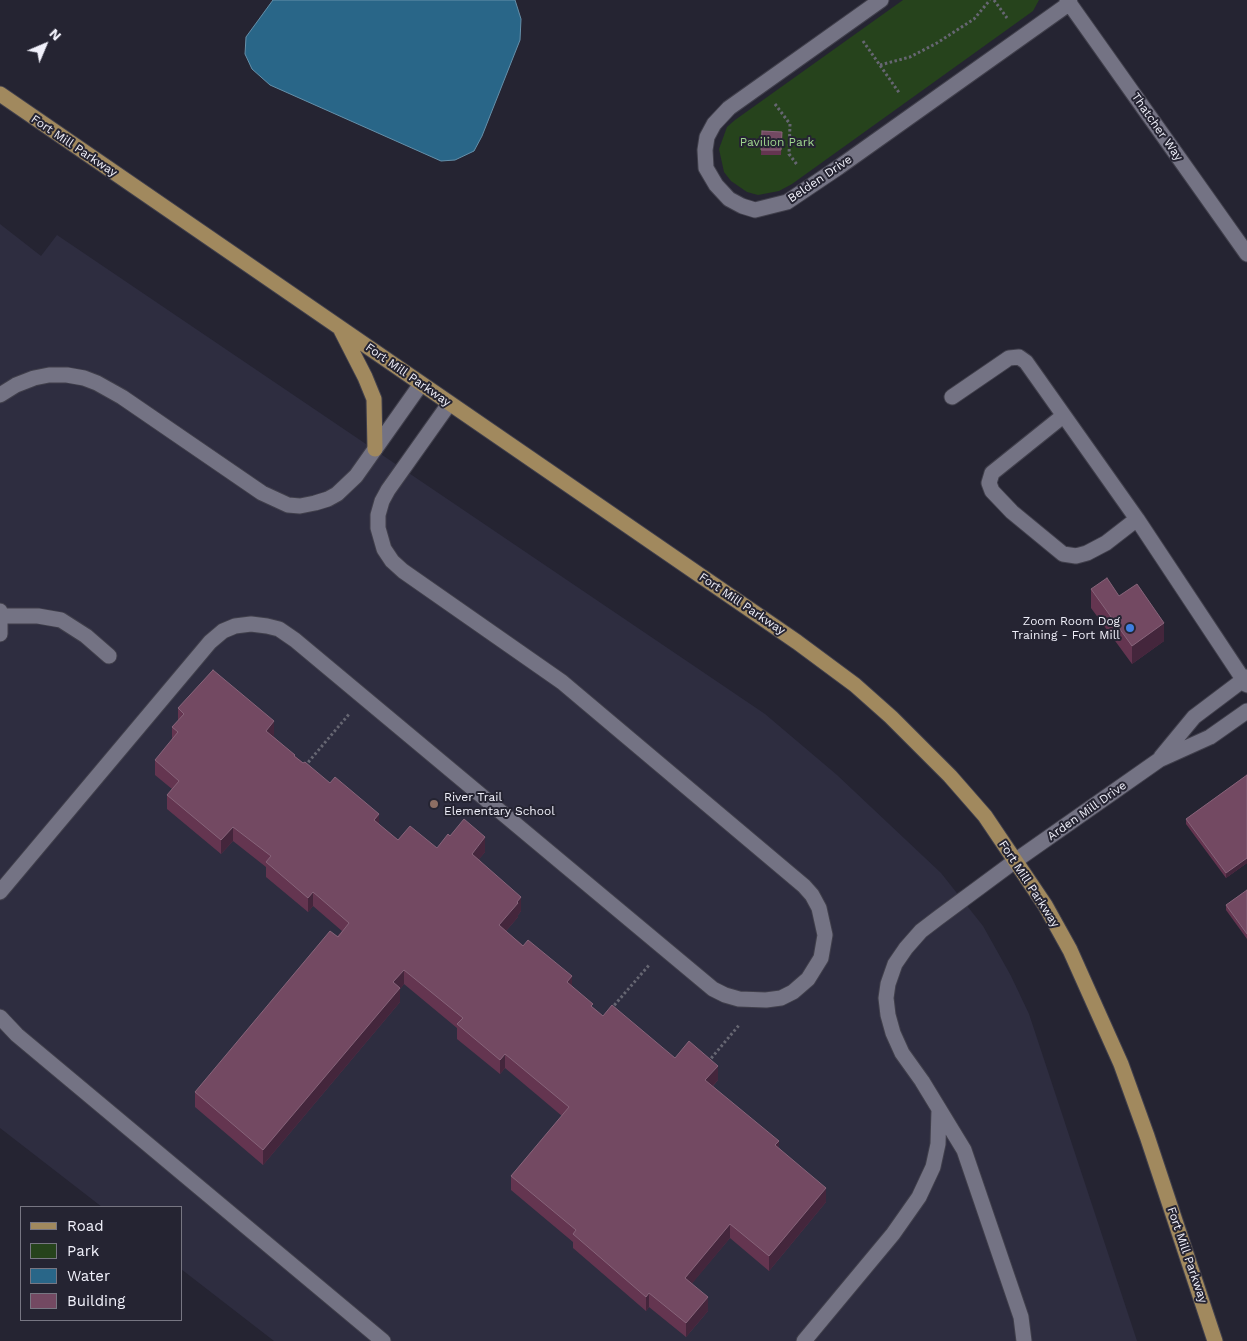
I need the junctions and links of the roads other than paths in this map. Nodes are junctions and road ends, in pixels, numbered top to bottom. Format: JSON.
{"nodes":[{"id":1,"x":881,"y":0,"type":"edge"},
{"id":2,"x":1068,"y":2,"type":"edge"},
{"id":3,"x":0,"y":94,"type":"edge"},
{"id":4,"x":1247,"y":254,"type":"edge"},
{"id":5,"x":340,"y":329,"type":"junction"},
{"id":6,"x":421,"y":384,"type":"junction"},
{"id":7,"x":0,"y":395,"type":"edge"},
{"id":8,"x":952,"y":397,"type":"dead end"},
{"id":9,"x":449,"y":404,"type":"junction"},
{"id":10,"x":1063,"y":416,"type":"junction"},
{"id":11,"x":375,"y":448,"type":"junction"},
{"id":12,"x":1136,"y":519,"type":"junction"},
{"id":13,"x":0,"y":611,"type":"edge"},
{"id":14,"x":0,"y":616,"type":"edge"},
{"id":15,"x":0,"y":634,"type":"edge"},
{"id":16,"x":109,"y":656,"type":"dead end"},
{"id":17,"x":1246,"y":680,"type":"edge"},
{"id":18,"x":1247,"y":711,"type":"edge"},
{"id":19,"x":1159,"y":760,"type":"junction"},
{"id":20,"x":1015,"y":861,"type":"junction"},
{"id":21,"x":0,"y":892,"type":"edge"},
{"id":22,"x":0,"y":1017,"type":"edge"},
{"id":23,"x":939,"y":1110,"type":"junction"},
{"id":24,"x":383,"y":1341,"type":"edge"},
{"id":25,"x":804,"y":1341,"type":"edge"},
{"id":26,"x":1024,"y":1341,"type":"edge"},
{"id":27,"x":1215,"y":1341,"type":"edge"}],
"edges":[{"from":1,"to":2,"type":"street","name":"Belden Drive"},
{"from":2,"to":4,"type":"street","name":"Thatcher Way"},
{"from":3,"to":5,"type":"main road","name":"Fort Mill Parkway"},
{"from":5,"to":6,"type":"main road","name":"Fort Mill Parkway"},
{"from":5,"to":11,"type":"main road"},
{"from":6,"to":9,"type":"main road","name":"Fort Mill Parkway"},
{"from":6,"to":11,"type":"street"},
{"from":7,"to":11,"type":"street"},
{"from":8,"to":10,"type":"street"},
{"from":9,"to":20,"type":"main road","name":"Fort Mill Parkway"},
{"from":9,"to":21,"type":"street"},
{"from":10,"to":12,"type":"street"},
{"from":10,"to":12,"type":"street"},
{"from":12,"to":17,"type":"street"},
{"from":13,"to":14,"type":"street"},
{"from":14,"to":15,"type":"street"},
{"from":14,"to":16,"type":"street"},
{"from":17,"to":19,"type":"street","name":"Arden Mill Drive"},
{"from":18,"to":19,"type":"street","name":"Arden Mill Drive"},
{"from":19,"to":20,"type":"street","name":"Arden Mill Drive"},
{"from":20,"to":23,"type":"street","name":"Arden Mill Drive"},
{"from":20,"to":27,"type":"main road","name":"Fort Mill Parkway"},
{"from":22,"to":24,"type":"street"},
{"from":23,"to":25,"type":"street"},
{"from":23,"to":26,"type":"street","name":"Arden Mill Drive"}]}
